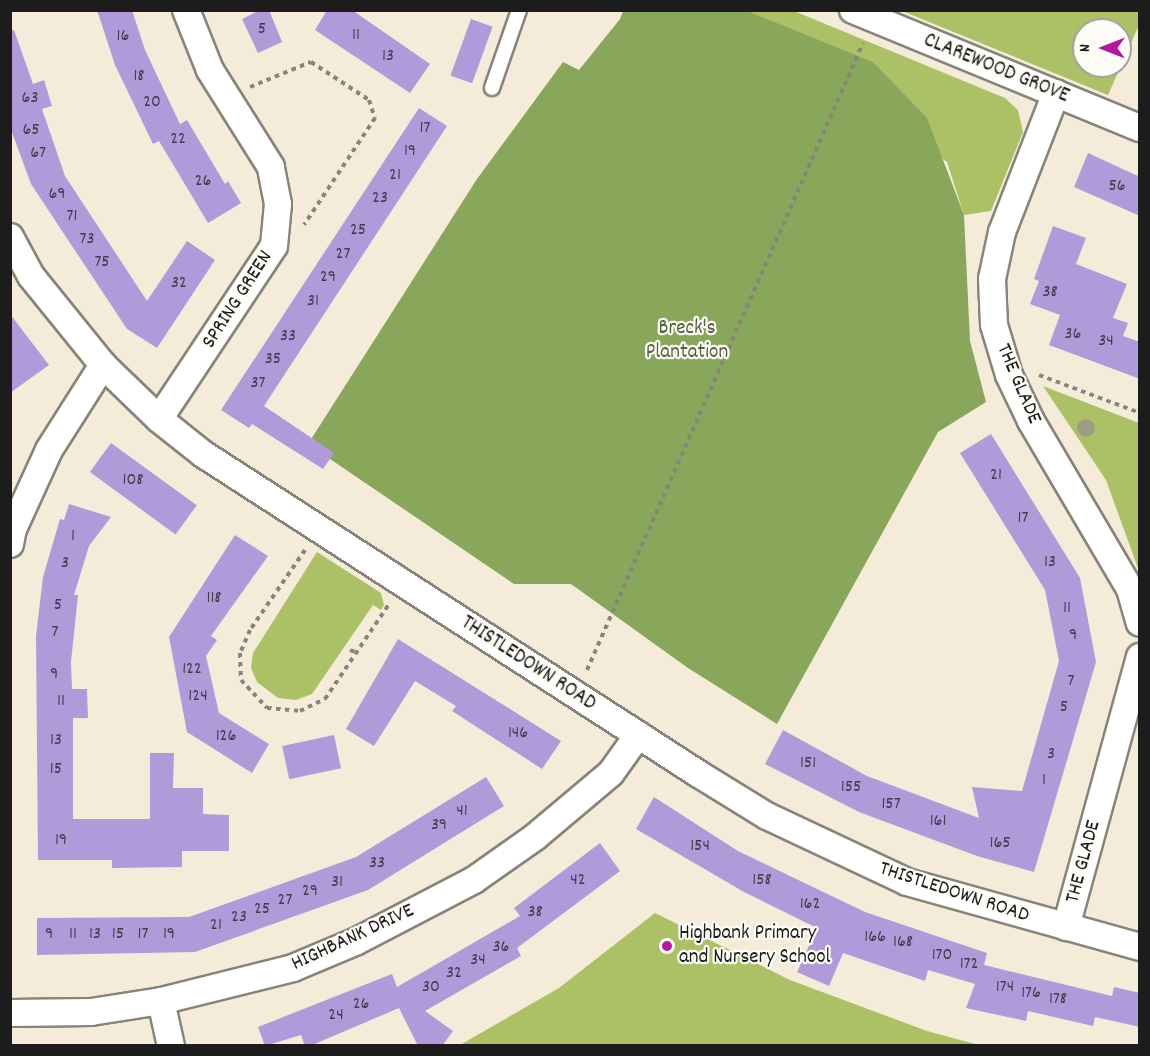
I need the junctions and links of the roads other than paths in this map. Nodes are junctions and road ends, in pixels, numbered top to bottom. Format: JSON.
{"nodes":[{"id":1,"x":186,"y":10,"type":"edge"},
{"id":2,"x":519,"y":10,"type":"edge"},
{"id":3,"x":863,"y":15,"type":"edge"},
{"id":4,"x":492,"y":88,"type":"dead end"},
{"id":5,"x":1056,"y":93,"type":"junction"},
{"id":6,"x":1140,"y":128,"type":"edge"},
{"id":7,"x":10,"y":237,"type":"edge"},
{"id":8,"x":103,"y":365,"type":"junction"},
{"id":9,"x":159,"y":419,"type":"junction"},
{"id":10,"x":10,"y":544,"type":"edge"},
{"id":11,"x":1140,"y":623,"type":"edge"},
{"id":12,"x":1140,"y":657,"type":"edge"},
{"id":13,"x":638,"y":735,"type":"junction"},
{"id":14,"x":1066,"y":927,"type":"junction"},
{"id":15,"x":1140,"y":947,"type":"edge"},
{"id":16,"x":161,"y":1001,"type":"junction"},
{"id":17,"x":10,"y":1013,"type":"edge"},
{"id":18,"x":171,"y":1046,"type":"edge"}],
"edges":[{"from":1,"to":9,"type":"street","name":"SPRING GREEN"},
{"from":2,"to":4,"type":"lane"},
{"from":3,"to":5,"type":"street","name":"CLAREWOOD GROVE"},
{"from":5,"to":6,"type":"street","name":"CLAREWOOD GROVE"},
{"from":5,"to":11,"type":"street","name":"THE GLADE"},
{"from":7,"to":8,"type":"street","name":"THISTLEDOWN ROAD"},
{"from":8,"to":9,"type":"street","name":"THISTLEDOWN ROAD"},
{"from":8,"to":10,"type":"street"},
{"from":9,"to":13,"type":"street","name":"THISTLEDOWN ROAD"},
{"from":12,"to":14,"type":"street","name":"THE GLADE"},
{"from":13,"to":14,"type":"street","name":"THISTLEDOWN ROAD"},
{"from":13,"to":16,"type":"street","name":"HIGHBANK DRIVE"},
{"from":14,"to":15,"type":"street","name":"THISTLEDOWN ROAD"},
{"from":16,"to":17,"type":"street","name":"HIGHBANK DRIVE"},
{"from":16,"to":18,"type":"street"}]}
